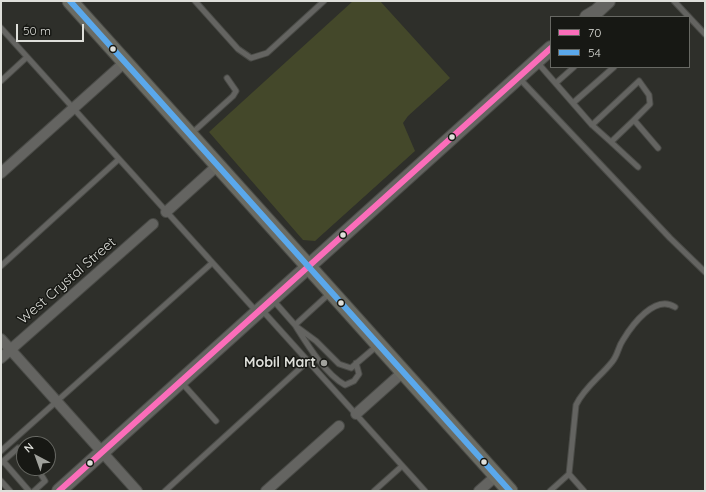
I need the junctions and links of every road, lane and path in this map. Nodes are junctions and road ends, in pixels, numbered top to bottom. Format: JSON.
{"nodes":[{"id":1,"x":70,"y":1,"type":"edge"},
{"id":2,"x":195,"y":1,"type":"edge"},
{"id":3,"x":324,"y":1,"type":"edge"},
{"id":4,"x":595,"y":1,"type":"edge"},
{"id":5,"x":608,"y":1,"type":"edge"},
{"id":6,"x":674,"y":1,"type":"edge"},
{"id":7,"x":584,"y":16,"type":"edge"},
{"id":8,"x":589,"y":16,"type":"edge"},
{"id":9,"x":688,"y":16,"type":"edge"},
{"id":10,"x":690,"y":18,"type":"edge"},
{"id":11,"x":1,"y":28,"type":"edge"},
{"id":12,"x":705,"y":34,"type":"edge"},
{"id":13,"x":550,"y":49,"type":"edge"},
{"id":14,"x":27,"y":57,"type":"junction"},
{"id":15,"x":536,"y":61,"type":"junction"},
{"id":16,"x":125,"y":62,"type":"junction"},
{"id":17,"x":573,"y":68,"type":"edge"},
{"id":18,"x":613,"y":68,"type":"edge"},
{"id":19,"x":227,"y":78,"type":"dead end"},
{"id":20,"x":518,"y":78,"type":"junction"},
{"id":21,"x":1,"y":81,"type":"edge"},
{"id":22,"x":556,"y":83,"type":"junction"},
{"id":23,"x":573,"y":103,"type":"junction"},
{"id":24,"x":73,"y":108,"type":"junction"},
{"id":25,"x":634,"y":120,"type":"junction"},
{"id":26,"x":592,"y":125,"type":"junction"},
{"id":27,"x":190,"y":135,"type":"junction"},
{"id":28,"x":611,"y":142,"type":"junction"},
{"id":29,"x":658,"y":148,"type":"dead end"},
{"id":30,"x":119,"y":160,"type":"junction"},
{"id":31,"x":218,"y":165,"type":"junction"},
{"id":32,"x":638,"y":167,"type":"dead end"},
{"id":33,"x":1,"y":173,"type":"edge"},
{"id":34,"x":166,"y":212,"type":"junction"},
{"id":35,"x":153,"y":224,"type":"dead end"},
{"id":36,"x":212,"y":263,"type":"junction"},
{"id":37,"x":1,"y":266,"type":"edge"},
{"id":38,"x":309,"y":268,"type":"junction"},
{"id":39,"x":705,"y":272,"type":"edge"},
{"id":40,"x":331,"y":292,"type":"junction"},
{"id":41,"x":273,"y":300,"type":"junction"},
{"id":42,"x":675,"y":307,"type":"dead end"},
{"id":43,"x":260,"y":312,"type":"junction"},
{"id":44,"x":295,"y":325,"type":"junction"},
{"id":45,"x":1,"y":340,"type":"edge"},
{"id":46,"x":378,"y":345,"type":"junction"},
{"id":47,"x":10,"y":350,"type":"junction"},
{"id":48,"x":1,"y":358,"type":"edge"},
{"id":49,"x":308,"y":361,"type":"junction"},
{"id":50,"x":356,"y":363,"type":"junction"},
{"id":51,"x":403,"y":372,"type":"junction"},
{"id":52,"x":182,"y":382,"type":"junction"},
{"id":53,"x":57,"y":402,"type":"junction"},
{"id":54,"x":356,"y":414,"type":"junction"},
{"id":55,"x":216,"y":421,"type":"dead end"},
{"id":56,"x":339,"y":426,"type":"dead end"},
{"id":57,"x":16,"y":450,"type":"edge"},
{"id":58,"x":1,"y":451,"type":"edge"},
{"id":59,"x":102,"y":452,"type":"junction"},
{"id":60,"x":2,"y":462,"type":"edge"},
{"id":61,"x":402,"y":466,"type":"junction"},
{"id":62,"x":569,"y":474,"type":"junction"},
{"id":63,"x":43,"y":476,"type":"edge"},
{"id":64,"x":496,"y":476,"type":"junction"},
{"id":65,"x":1,"y":481,"type":"edge"},
{"id":66,"x":10,"y":491,"type":"edge"},
{"id":67,"x":29,"y":491,"type":"edge"},
{"id":68,"x":34,"y":491,"type":"edge"},
{"id":69,"x":60,"y":491,"type":"edge"},
{"id":70,"x":137,"y":491,"type":"edge"},
{"id":71,"x":165,"y":491,"type":"edge"},
{"id":72,"x":266,"y":491,"type":"edge"},
{"id":73,"x":374,"y":491,"type":"edge"},
{"id":74,"x":425,"y":491,"type":"edge"},
{"id":75,"x":479,"y":491,"type":"edge"},
{"id":76,"x":510,"y":491,"type":"edge"},
{"id":77,"x":550,"y":491,"type":"edge"},
{"id":78,"x":584,"y":491,"type":"edge"}],
"edges":[{"from":1,"to":16,"type":"main road"},
{"from":2,"to":3,"type":"lane"},
{"from":4,"to":7,"type":"main road"},
{"from":5,"to":8,"type":"main road"},
{"from":6,"to":9,"type":"lane"},
{"from":10,"to":12,"type":"lane"},
{"from":11,"to":14,"type":"lane"},
{"from":13,"to":15,"type":"main road"},
{"from":14,"to":21,"type":"lane"},
{"from":14,"to":24,"type":"lane"},
{"from":15,"to":20,"type":"main road"},
{"from":15,"to":22,"type":"lane"},
{"from":16,"to":24,"type":"street"},
{"from":16,"to":27,"type":"main road"},
{"from":17,"to":22,"type":"lane"},
{"from":18,"to":23,"type":"lane"},
{"from":19,"to":27,"type":"lane"},
{"from":20,"to":38,"type":"main road"},
{"from":20,"to":39,"type":"lane"},
{"from":22,"to":23,"type":"lane"},
{"from":23,"to":26,"type":"lane"},
{"from":24,"to":30,"type":"lane"},
{"from":24,"to":33,"type":"street"},
{"from":25,"to":26,"type":"lane"},
{"from":25,"to":28,"type":"lane"},
{"from":25,"to":29,"type":"lane"},
{"from":26,"to":28,"type":"lane"},
{"from":27,"to":31,"type":"main road"},
{"from":28,"to":32,"type":"lane"},
{"from":30,"to":34,"type":"lane"},
{"from":30,"to":37,"type":"lane"},
{"from":31,"to":34,"type":"street"},
{"from":31,"to":38,"type":"main road"},
{"from":34,"to":36,"type":"lane"},
{"from":35,"to":47,"type":"street","name":"West Crystal Street"},
{"from":36,"to":43,"type":"lane"},
{"from":36,"to":53,"type":"lane"},
{"from":38,"to":40,"type":"main road"},
{"from":38,"to":41,"type":"main road"},
{"from":40,"to":44,"type":"lane"},
{"from":40,"to":46,"type":"main road"},
{"from":41,"to":43,"type":"main road"},
{"from":41,"to":44,"type":"lane"},
{"from":42,"to":62,"type":"lane"},
{"from":43,"to":49,"type":"lane"},
{"from":43,"to":52,"type":"main road"},
{"from":44,"to":50,"type":"lane"},
{"from":44,"to":50,"type":"lane"},
{"from":45,"to":47,"type":"street"},
{"from":46,"to":50,"type":"lane"},
{"from":46,"to":51,"type":"main road"},
{"from":47,"to":48,"type":"street","name":"West Crystal Street"},
{"from":47,"to":53,"type":"street"},
{"from":49,"to":54,"type":"lane"},
{"from":49,"to":71,"type":"lane"},
{"from":51,"to":54,"type":"street"},
{"from":51,"to":64,"type":"main road"},
{"from":52,"to":55,"type":"lane"},
{"from":52,"to":59,"type":"main road"},
{"from":53,"to":58,"type":"lane"},
{"from":53,"to":59,"type":"street"},
{"from":54,"to":61,"type":"lane"},
{"from":56,"to":72,"type":"street"},
{"from":57,"to":60,"type":"lane"},
{"from":59,"to":69,"type":"main road"},
{"from":59,"to":70,"type":"street"},
{"from":60,"to":67,"type":"lane"},
{"from":61,"to":73,"type":"lane"},
{"from":61,"to":74,"type":"lane"},
{"from":62,"to":77,"type":"lane"},
{"from":62,"to":78,"type":"lane"},
{"from":63,"to":68,"type":"lane"},
{"from":64,"to":75,"type":"street"},
{"from":64,"to":76,"type":"main road"},
{"from":65,"to":66,"type":"lane"}]}
